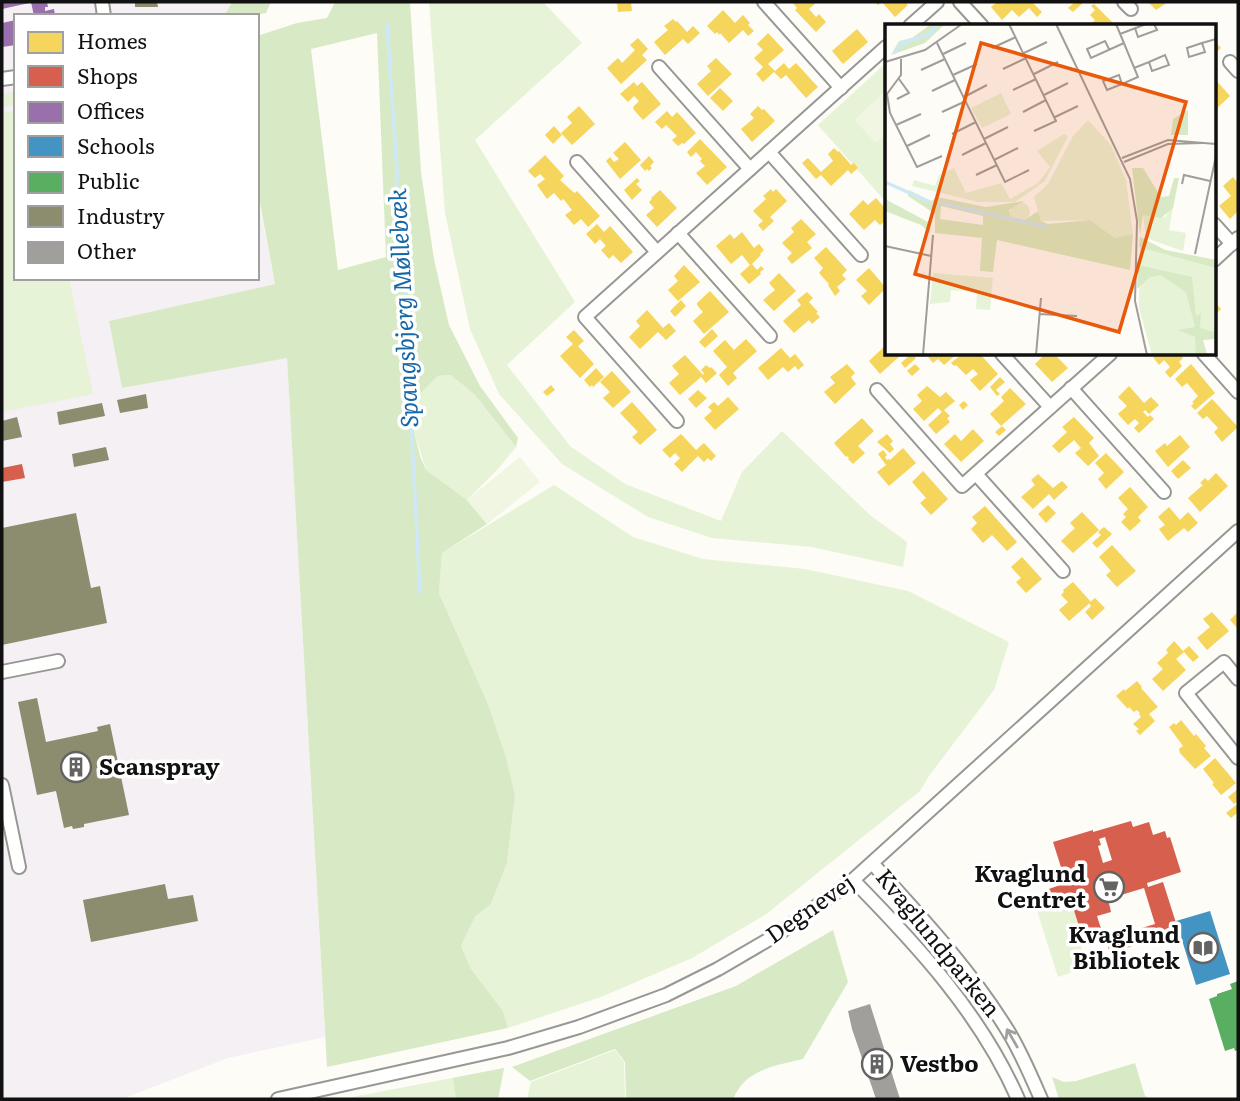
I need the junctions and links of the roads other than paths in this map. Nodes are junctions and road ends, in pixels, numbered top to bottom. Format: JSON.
{"nodes":[{"id":1,"x":764,"y":2,"type":"edge"},
{"id":2,"x":960,"y":2,"type":"edge"},
{"id":3,"x":932,"y":4,"type":"edge"},
{"id":4,"x":912,"y":24,"type":"edge"},
{"id":5,"x":980,"y":24,"type":"edge"},
{"id":6,"x":885,"y":49,"type":"edge"},
{"id":7,"x":659,"y":67,"type":"dead end"},
{"id":8,"x":841,"y":88,"type":"junction"},
{"id":9,"x":769,"y":152,"type":"junction"},
{"id":10,"x":577,"y":162,"type":"dead end"},
{"id":11,"x":750,"y":169,"type":"junction"},
{"id":12,"x":1216,"y":227,"type":"edge"},
{"id":13,"x":678,"y":233,"type":"junction"},
{"id":14,"x":1235,"y":241,"type":"edge"},
{"id":15,"x":657,"y":252,"type":"junction"},
{"id":16,"x":861,"y":255,"type":"dead end"},
{"id":17,"x":1216,"y":258,"type":"edge"},
{"id":18,"x":770,"y":336,"type":"dead end"},
{"id":19,"x":1003,"y":355,"type":"edge"},
{"id":20,"x":1109,"y":355,"type":"edge"},
{"id":21,"x":1205,"y":355,"type":"edge"},
{"id":22,"x":1071,"y":388,"type":"junction"},
{"id":23,"x":877,"y":390,"type":"dead end"},
{"id":24,"x":1238,"y":392,"type":"edge"},
{"id":25,"x":1050,"y":407,"type":"junction"},
{"id":26,"x":677,"y":421,"type":"dead end"},
{"id":27,"x":976,"y":474,"type":"junction"},
{"id":28,"x":1164,"y":492,"type":"dead end"},
{"id":29,"x":1238,"y":531,"type":"edge"},
{"id":30,"x":1063,"y":571,"type":"dead end"},
{"id":31,"x":58,"y":661,"type":"dead end"},
{"id":32,"x":2,"y":672,"type":"edge"},
{"id":33,"x":1238,"y":679,"type":"edge"},
{"id":34,"x":1238,"y":758,"type":"edge"},
{"id":35,"x":2,"y":785,"type":"edge"},
{"id":36,"x":872,"y":863,"type":"junction"},
{"id":37,"x":19,"y":867,"type":"dead end"},
{"id":38,"x":853,"y":880,"type":"junction"},
{"id":39,"x":278,"y":1099,"type":"edge"},
{"id":40,"x":1018,"y":1099,"type":"edge"},
{"id":41,"x":1041,"y":1099,"type":"edge"}],
"edges":[{"from":1,"to":8,"type":"street"},
{"from":2,"to":5,"type":"street"},
{"from":3,"to":4,"type":"street"},
{"from":6,"to":8,"type":"street"},
{"from":7,"to":11,"type":"street"},
{"from":8,"to":9,"type":"street"},
{"from":9,"to":11,"type":"street"},
{"from":9,"to":16,"type":"street"},
{"from":10,"to":15,"type":"street"},
{"from":11,"to":13,"type":"street"},
{"from":12,"to":14,"type":"street"},
{"from":13,"to":15,"type":"street"},
{"from":13,"to":18,"type":"street"},
{"from":14,"to":17,"type":"street"},
{"from":15,"to":26,"type":"street"},
{"from":19,"to":25,"type":"street"},
{"from":20,"to":22,"type":"street"},
{"from":21,"to":24,"type":"street"},
{"from":22,"to":25,"type":"street"},
{"from":22,"to":28,"type":"street"},
{"from":23,"to":27,"type":"street"},
{"from":25,"to":27,"type":"street"},
{"from":27,"to":30,"type":"street"},
{"from":29,"to":36,"type":"street","name":"Degnevej"},
{"from":31,"to":32,"type":"street"},
{"from":33,"to":34,"type":"street"},
{"from":35,"to":37,"type":"street"},
{"from":36,"to":38,"type":"street","name":"Degnevej"},
{"from":41,"to":36,"type":"street","name":"Kvaglundparken","one_way":true},
{"from":38,"to":39,"type":"street","name":"Degnevej"},
{"from":38,"to":40,"type":"street","name":"Kvaglundparken"}]}
